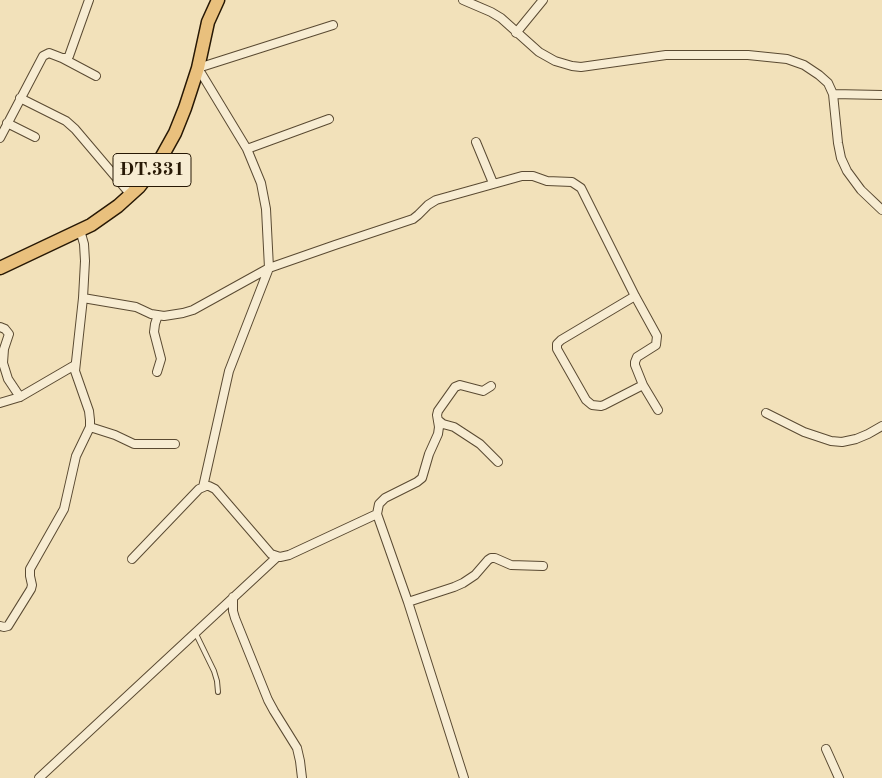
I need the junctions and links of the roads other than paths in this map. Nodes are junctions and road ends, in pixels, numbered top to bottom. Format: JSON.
{"nodes":[{"id":1,"x":89,"y":0,"type":"edge"},
{"id":2,"x":218,"y":0,"type":"edge"},
{"id":3,"x":463,"y":0,"type":"edge"},
{"id":4,"x":543,"y":0,"type":"edge"},
{"id":5,"x":333,"y":25,"type":"dead end"},
{"id":6,"x":516,"y":32,"type":"junction"},
{"id":7,"x":62,"y":58,"type":"junction"},
{"id":8,"x":198,"y":68,"type":"junction"},
{"id":9,"x":96,"y":76,"type":"dead end"},
{"id":10,"x":833,"y":94,"type":"junction"},
{"id":11,"x":882,"y":95,"type":"edge"},
{"id":12,"x":20,"y":98,"type":"junction"},
{"id":13,"x":329,"y":119,"type":"dead end"},
{"id":14,"x":7,"y":123,"type":"junction"},
{"id":15,"x":35,"y":137,"type":"dead end"},
{"id":16,"x":0,"y":138,"type":"edge"},
{"id":17,"x":476,"y":142,"type":"dead end"},
{"id":18,"x":247,"y":149,"type":"junction"},
{"id":19,"x":494,"y":183,"type":"junction"},
{"id":20,"x":132,"y":195,"type":"junction"},
{"id":21,"x":882,"y":210,"type":"edge"},
{"id":22,"x":80,"y":230,"type":"junction"},
{"id":23,"x":0,"y":268,"type":"edge"},
{"id":24,"x":269,"y":268,"type":"junction"},
{"id":25,"x":635,"y":296,"type":"junction"},
{"id":26,"x":83,"y":298,"type":"junction"},
{"id":27,"x":158,"y":315,"type":"junction"},
{"id":28,"x":0,"y":327,"type":"edge"},
{"id":29,"x":75,"y":365,"type":"junction"},
{"id":30,"x":157,"y":372,"type":"dead end"},
{"id":31,"x":643,"y":385,"type":"junction"},
{"id":32,"x":491,"y":386,"type":"dead end"},
{"id":33,"x":20,"y":397,"type":"junction"},
{"id":34,"x":0,"y":403,"type":"edge"},
{"id":35,"x":658,"y":410,"type":"dead end"},
{"id":36,"x":766,"y":413,"type":"dead end"},
{"id":37,"x":438,"y":420,"type":"junction"},
{"id":38,"x":882,"y":426,"type":"edge"},
{"id":39,"x":90,"y":427,"type":"junction"},
{"id":40,"x":175,"y":444,"type":"dead end"},
{"id":41,"x":498,"y":462,"type":"dead end"},
{"id":42,"x":202,"y":487,"type":"junction"},
{"id":43,"x":378,"y":514,"type":"junction"},
{"id":44,"x":277,"y":557,"type":"junction"},
{"id":45,"x":132,"y":559,"type":"dead end"},
{"id":46,"x":543,"y":566,"type":"dead end"},
{"id":47,"x":233,"y":597,"type":"junction"},
{"id":48,"x":408,"y":602,"type":"junction"},
{"id":49,"x":0,"y":626,"type":"edge"},
{"id":50,"x":195,"y":632,"type":"junction"},
{"id":51,"x":218,"y":692,"type":"dead end"},
{"id":52,"x":826,"y":749,"type":"dead end"},
{"id":53,"x":39,"y":778,"type":"edge"},
{"id":54,"x":302,"y":778,"type":"edge"},
{"id":55,"x":464,"y":778,"type":"edge"},
{"id":56,"x":839,"y":778,"type":"edge"}],
"edges":[{"from":1,"to":7,"type":"street"},
{"from":2,"to":8,"type":"main road","number":"ĐT.331"},
{"from":3,"to":6,"type":"street"},
{"from":4,"to":6,"type":"street"},
{"from":5,"to":8,"type":"street"},
{"from":6,"to":10,"type":"street"},
{"from":7,"to":9,"type":"street"},
{"from":7,"to":12,"type":"street"},
{"from":8,"to":18,"type":"street"},
{"from":8,"to":20,"type":"main road","number":"ĐT.331"},
{"from":10,"to":11,"type":"street"},
{"from":10,"to":21,"type":"street"},
{"from":12,"to":14,"type":"street"},
{"from":12,"to":20,"type":"street"},
{"from":13,"to":18,"type":"street"},
{"from":14,"to":15,"type":"street"},
{"from":14,"to":16,"type":"street"},
{"from":17,"to":19,"type":"street"},
{"from":18,"to":24,"type":"street"},
{"from":19,"to":24,"type":"street"},
{"from":19,"to":25,"type":"street"},
{"from":20,"to":22,"type":"main road","number":"ĐT.331"},
{"from":22,"to":23,"type":"main road","number":"ĐT.331"},
{"from":22,"to":26,"type":"street"},
{"from":24,"to":27,"type":"street"},
{"from":24,"to":42,"type":"street"},
{"from":25,"to":31,"type":"street"},
{"from":25,"to":31,"type":"street"},
{"from":26,"to":27,"type":"street"},
{"from":26,"to":29,"type":"street"},
{"from":27,"to":30,"type":"street"},
{"from":28,"to":33,"type":"street"},
{"from":29,"to":33,"type":"street"},
{"from":29,"to":39,"type":"street"},
{"from":31,"to":35,"type":"street"},
{"from":32,"to":37,"type":"street"},
{"from":33,"to":34,"type":"street"},
{"from":36,"to":38,"type":"street"},
{"from":37,"to":41,"type":"street"},
{"from":37,"to":43,"type":"street"},
{"from":39,"to":40,"type":"street"},
{"from":39,"to":49,"type":"street"},
{"from":42,"to":44,"type":"street"},
{"from":42,"to":45,"type":"street"},
{"from":43,"to":44,"type":"street"},
{"from":43,"to":48,"type":"street"},
{"from":44,"to":47,"type":"street"},
{"from":46,"to":48,"type":"street"},
{"from":47,"to":50,"type":"street"},
{"from":47,"to":54,"type":"street"},
{"from":48,"to":55,"type":"street"},
{"from":50,"to":51,"type":"lane"},
{"from":50,"to":53,"type":"street"},
{"from":52,"to":56,"type":"street"}]}
